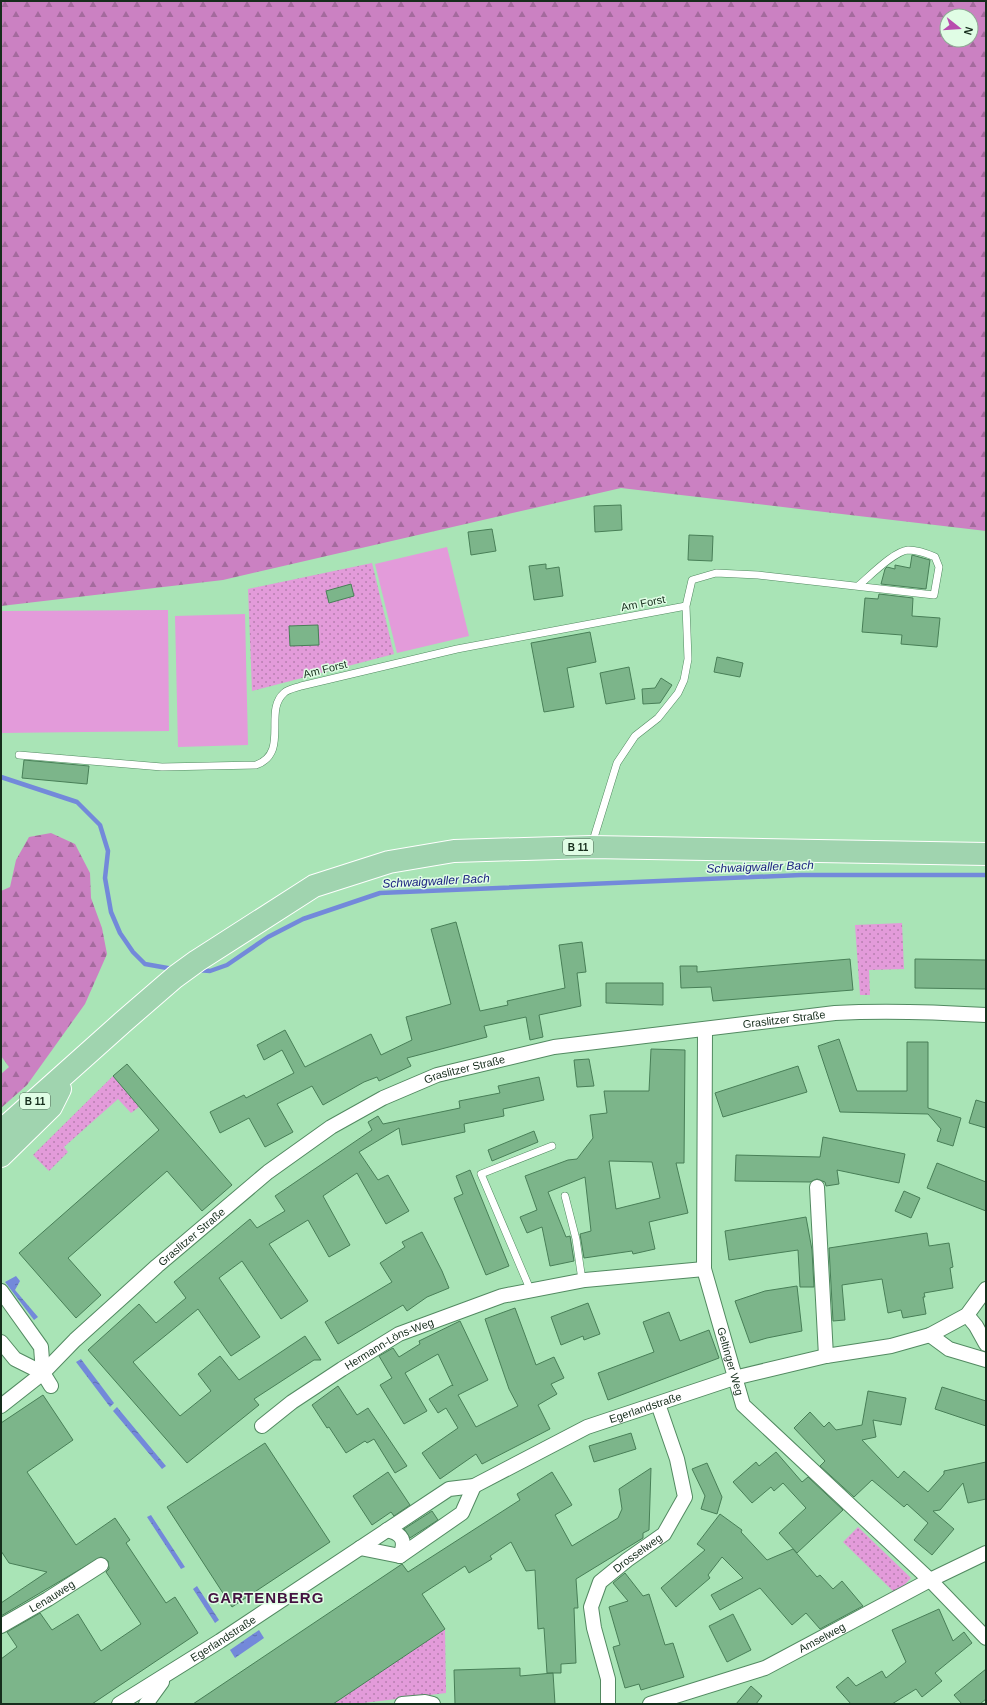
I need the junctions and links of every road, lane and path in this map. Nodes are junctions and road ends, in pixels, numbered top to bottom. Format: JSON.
{"nodes":[{"id":1,"x":858,"y":586,"type":"junction"},
{"id":2,"x":686,"y":606,"type":"junction"},
{"id":3,"x":19,"y":755,"type":"dead end"},
{"id":4,"x":591,"y":847,"type":"junction"},
{"id":5,"x":986,"y":854,"type":"edge"},
{"id":6,"x":986,"y":1015,"type":"edge"},
{"id":7,"x":705,"y":1030,"type":"junction"},
{"id":8,"x":69,"y":1071,"type":"junction"},
{"id":9,"x":1,"y":1131,"type":"edge"},
{"id":10,"x":552,"y":1146,"type":"dead end"},
{"id":11,"x":1,"y":1156,"type":"edge"},
{"id":12,"x":816,"y":1187,"type":"dead end"},
{"id":13,"x":565,"y":1196,"type":"dead end"},
{"id":14,"x":704,"y":1269,"type":"junction"},
{"id":15,"x":582,"y":1280,"type":"junction"},
{"id":16,"x":530,"y":1289,"type":"junction"},
{"id":17,"x":1,"y":1291,"type":"edge"},
{"id":18,"x":984,"y":1295,"type":"edge"},
{"id":19,"x":967,"y":1315,"type":"junction"},
{"id":20,"x":930,"y":1335,"type":"junction"},
{"id":21,"x":1,"y":1342,"type":"edge"},
{"id":22,"x":986,"y":1344,"type":"edge"},
{"id":23,"x":826,"y":1356,"type":"junction"},
{"id":24,"x":986,"y":1360,"type":"edge"},
{"id":25,"x":43,"y":1373,"type":"junction"},
{"id":26,"x":734,"y":1378,"type":"junction"},
{"id":27,"x":51,"y":1386,"type":"dead end"},
{"id":28,"x":658,"y":1404,"type":"junction"},
{"id":29,"x":1,"y":1406,"type":"edge"},
{"id":30,"x":262,"y":1426,"type":"dead end"},
{"id":31,"x":474,"y":1486,"type":"junction"},
{"id":32,"x":387,"y":1530,"type":"junction"},
{"id":33,"x":360,"y":1548,"type":"junction"},
{"id":34,"x":986,"y":1553,"type":"edge"},
{"id":35,"x":400,"y":1556,"type":"junction"},
{"id":36,"x":101,"y":1565,"type":"dead end"},
{"id":37,"x":930,"y":1580,"type":"junction"},
{"id":38,"x":1,"y":1626,"type":"edge"},
{"id":39,"x":986,"y":1638,"type":"edge"},
{"id":40,"x":166,"y":1676,"type":"junction"},
{"id":41,"x":119,"y":1704,"type":"edge"},
{"id":42,"x":146,"y":1704,"type":"edge"},
{"id":43,"x":402,"y":1704,"type":"edge"},
{"id":44,"x":433,"y":1704,"type":"edge"},
{"id":45,"x":608,"y":1704,"type":"edge"},
{"id":46,"x":650,"y":1704,"type":"edge"}],
"edges":[{"from":1,"to":1,"type":"lane"},
{"from":1,"to":2,"type":"lane"},
{"from":2,"to":3,"type":"lane","name":"Am Forst"},
{"from":2,"to":4,"type":"lane"},
{"from":4,"to":5,"type":"main road","number":"B 11"},
{"from":4,"to":8,"type":"main road","number":"B 11"},
{"from":6,"to":7,"type":"street","name":"Graslitzer Straße"},
{"from":7,"to":14,"type":"street","name":"Geltinger Weg"},
{"from":7,"to":25,"type":"street","name":"Graslitzer Straße"},
{"from":8,"to":9,"type":"main road","number":"B 11"},
{"from":8,"to":11,"type":"main road"},
{"from":10,"to":16,"type":"lane"},
{"from":12,"to":23,"type":"street"},
{"from":13,"to":15,"type":"lane"},
{"from":14,"to":15,"type":"street","name":"Hermann-Löns-Weg"},
{"from":14,"to":26,"type":"street","name":"Geltinger Weg"},
{"from":15,"to":16,"type":"street","name":"Hermann-Löns-Weg"},
{"from":16,"to":30,"type":"street","name":"Hermann-Löns-Weg"},
{"from":17,"to":25,"type":"street"},
{"from":18,"to":19,"type":"street"},
{"from":19,"to":20,"type":"street","name":"Egerlandstraße"},
{"from":19,"to":22,"type":"street"},
{"from":20,"to":23,"type":"street","name":"Egerlandstraße"},
{"from":20,"to":24,"type":"street"},
{"from":21,"to":25,"type":"street"},
{"from":23,"to":26,"type":"street","name":"Egerlandstraße"},
{"from":25,"to":27,"type":"street"},
{"from":25,"to":29,"type":"street","name":"Graslitzer Straße"},
{"from":26,"to":28,"type":"street","name":"Egerlandstraße"},
{"from":26,"to":37,"type":"street","name":"Geltinger Weg"},
{"from":28,"to":31,"type":"street","name":"Egerlandstraße"},
{"from":28,"to":45,"type":"street","name":"Drosselweg"},
{"from":31,"to":32,"type":"street","name":"Egerlandstraße"},
{"from":31,"to":35,"type":"street"},
{"from":32,"to":33,"type":"street","name":"Egerlandstraße"},
{"from":32,"to":35,"type":"street"},
{"from":33,"to":35,"type":"street"},
{"from":33,"to":40,"type":"street","name":"Egerlandstraße"},
{"from":34,"to":37,"type":"street","name":"Amselweg"},
{"from":36,"to":38,"type":"street","name":"Lenauweg"},
{"from":37,"to":39,"type":"street","name":"Geltinger Weg"},
{"from":37,"to":46,"type":"street","name":"Amselweg"},
{"from":40,"to":41,"type":"street","name":"Egerlandstraße"},
{"from":40,"to":42,"type":"street","name":"Egerlandstraße"},
{"from":43,"to":44,"type":"street"}]}
